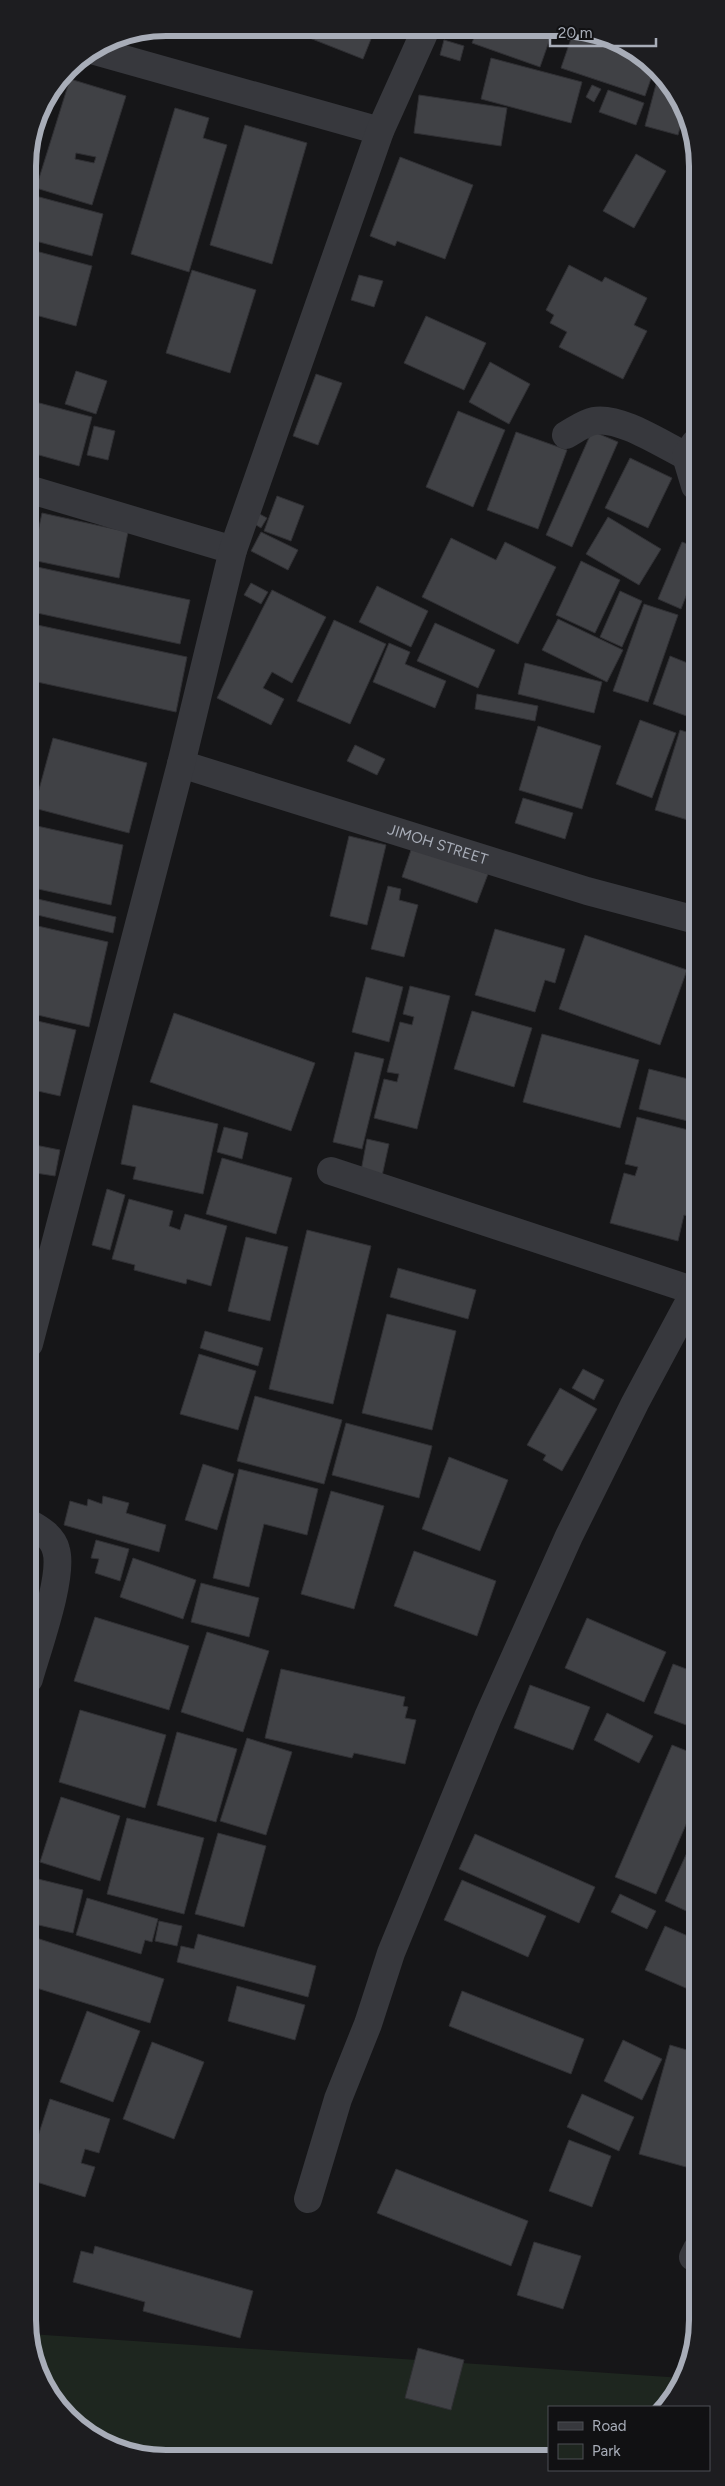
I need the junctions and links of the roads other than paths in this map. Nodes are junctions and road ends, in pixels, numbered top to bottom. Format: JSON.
{"nodes":[{"id":1,"x":423,"y":36,"type":"edge"},
{"id":2,"x":103,"y":53,"type":"edge"},
{"id":3,"x":380,"y":131,"type":"junction"},
{"id":4,"x":566,"y":435,"type":"dead end"},
{"id":5,"x":689,"y":449,"type":"edge"},
{"id":6,"x":37,"y":492,"type":"edge"},
{"id":7,"x":233,"y":550,"type":"junction"},
{"id":8,"x":181,"y":764,"type":"junction"},
{"id":9,"x":689,"y":918,"type":"edge"},
{"id":10,"x":331,"y":1171,"type":"dead end"},
{"id":11,"x":688,"y":1288,"type":"edge"},
{"id":12,"x":688,"y":1304,"type":"edge"},
{"id":13,"x":36,"y":1316,"type":"edge"},
{"id":14,"x":36,"y":1528,"type":"edge"},
{"id":15,"x":36,"y":1653,"type":"edge"},
{"id":16,"x":308,"y":2199,"type":"dead end"}],
"edges":[{"from":1,"to":3,"type":"street"},
{"from":2,"to":3,"type":"street"},
{"from":3,"to":7,"type":"street"},
{"from":4,"to":5,"type":"street"},
{"from":6,"to":7,"type":"street"},
{"from":7,"to":8,"type":"street"},
{"from":8,"to":9,"type":"street","name":"JIMOH STREET"},
{"from":8,"to":13,"type":"street"},
{"from":10,"to":11,"type":"street"},
{"from":12,"to":16,"type":"street"},
{"from":14,"to":15,"type":"street"}]}
